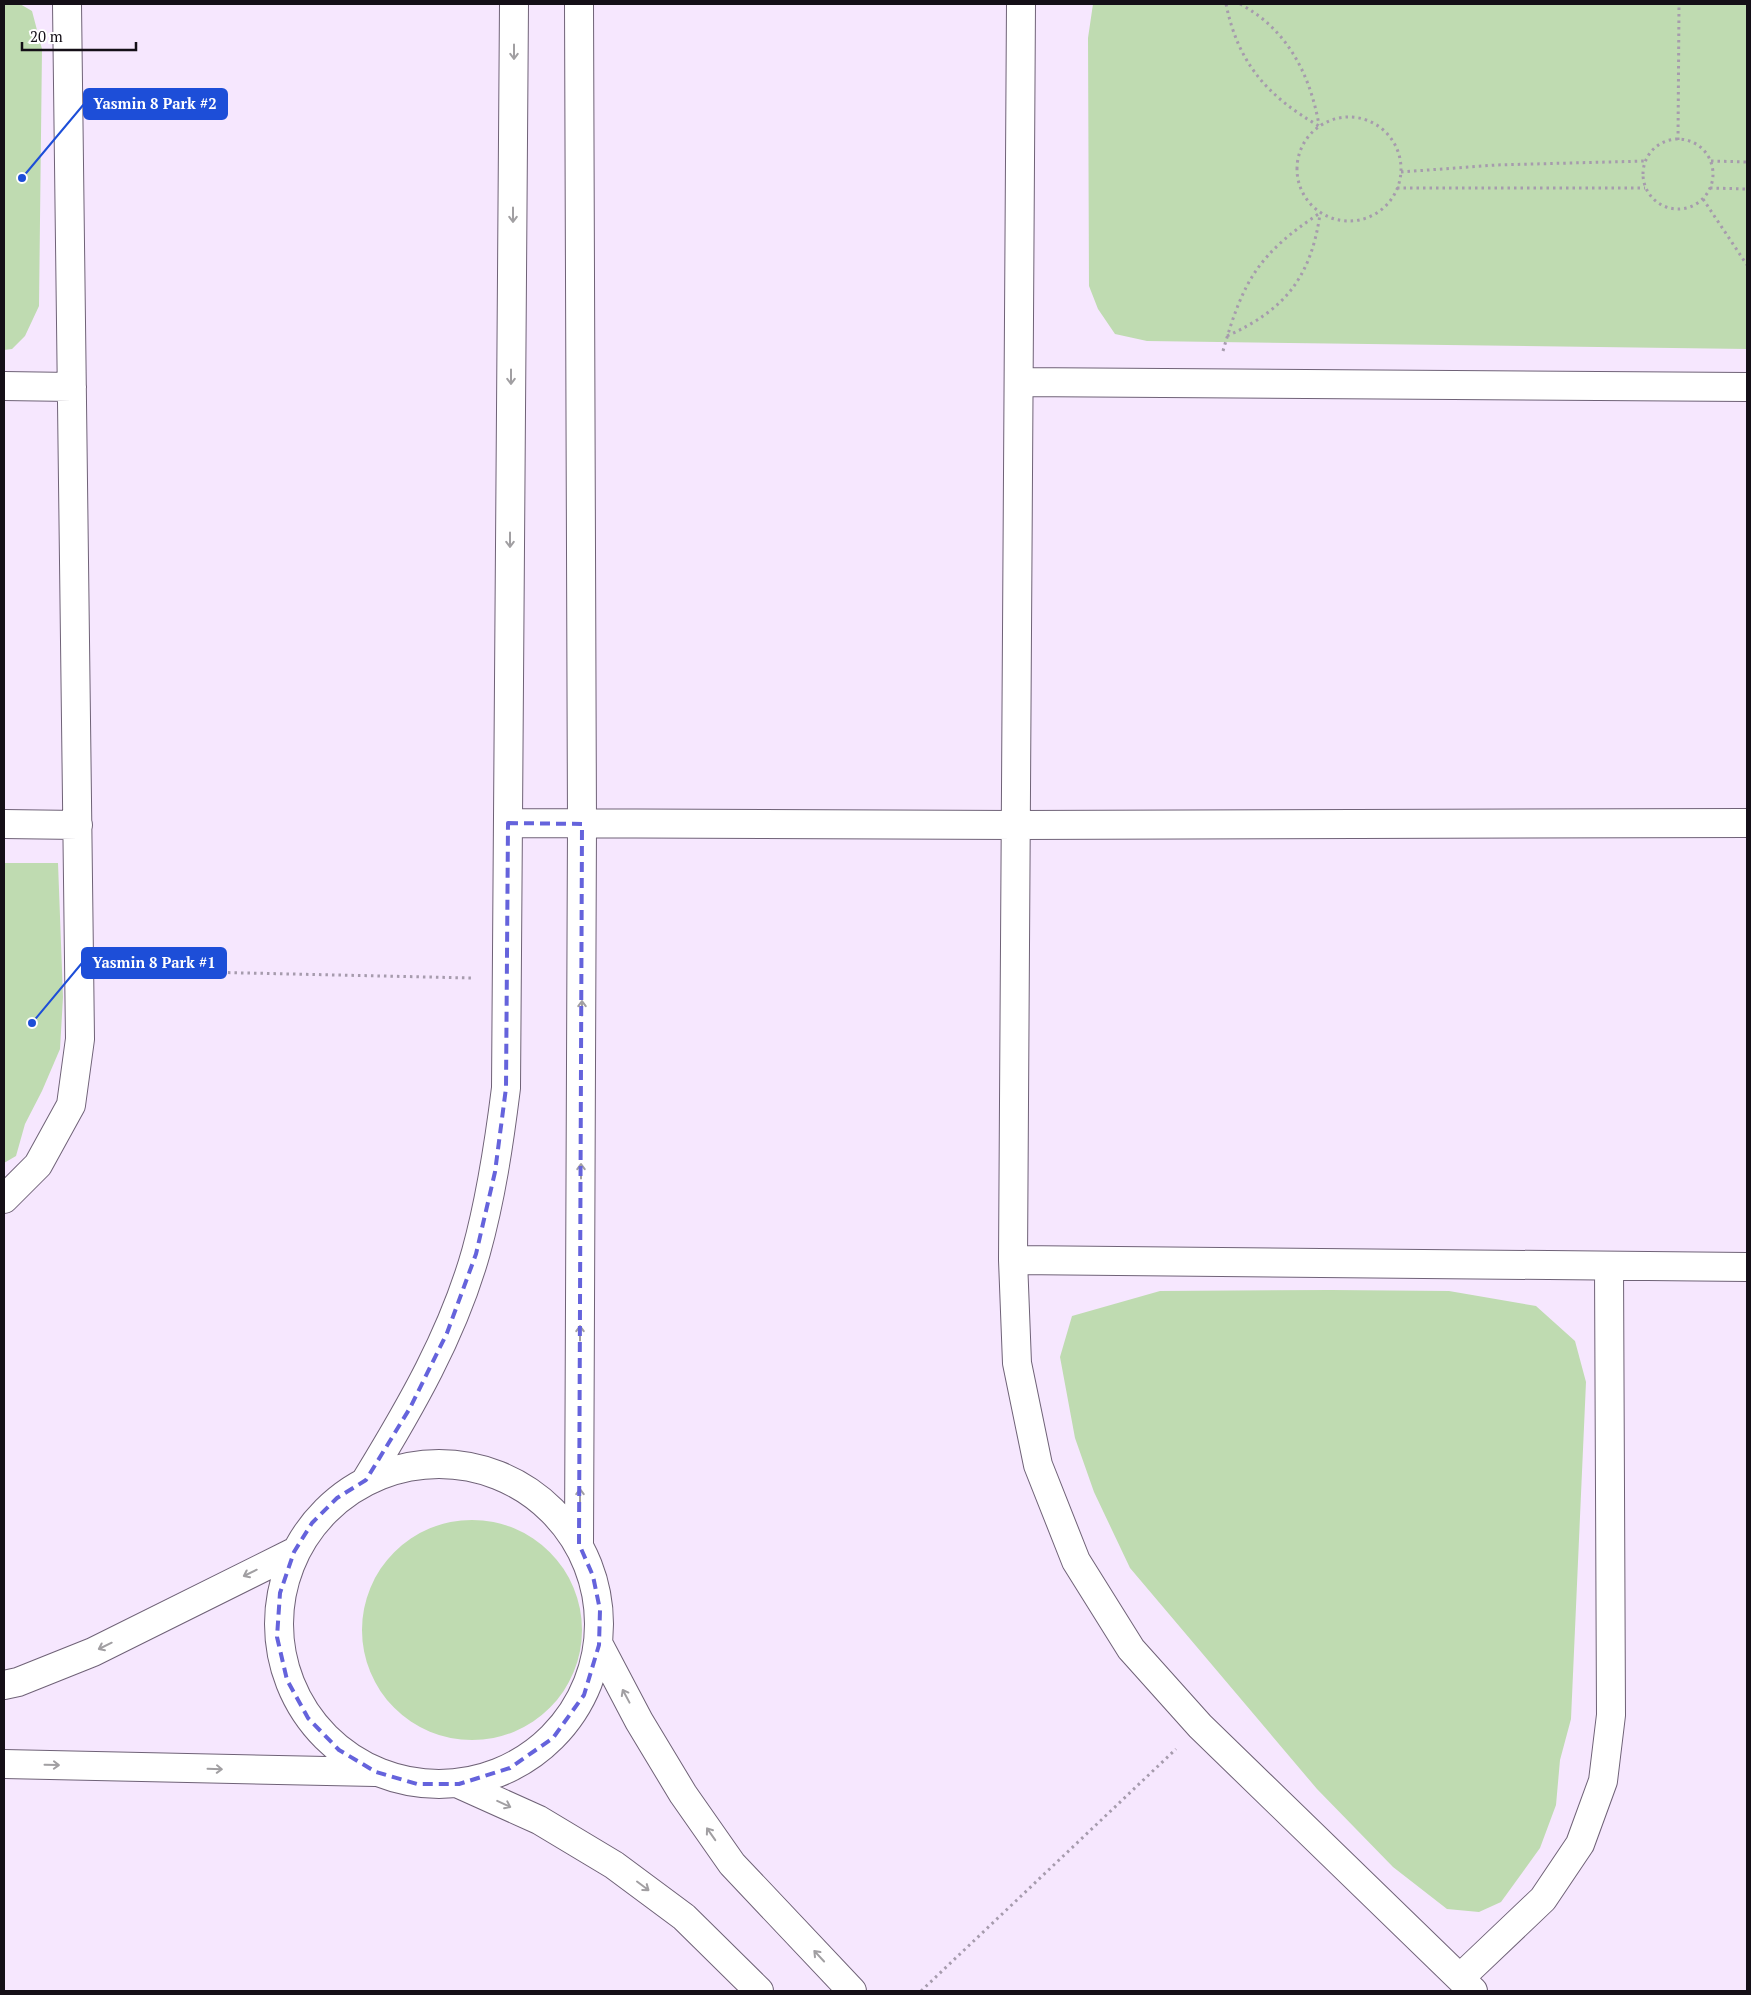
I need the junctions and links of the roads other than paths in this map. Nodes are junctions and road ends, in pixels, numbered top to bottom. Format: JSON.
{"nodes":[{"id":1,"x":67,"y":4,"type":"edge"},
{"id":2,"x":514,"y":4,"type":"edge"},
{"id":3,"x":579,"y":4,"type":"edge"},
{"id":4,"x":1021,"y":4,"type":"edge"},
{"id":5,"x":1019,"y":382,"type":"junction"},
{"id":6,"x":4,"y":386,"type":"edge"},
{"id":7,"x":72,"y":387,"type":"junction"},
{"id":8,"x":1747,"y":387,"type":"edge"},
{"id":9,"x":508,"y":823,"type":"junction"},
{"id":10,"x":1747,"y":823,"type":"edge"},
{"id":11,"x":4,"y":824,"type":"edge"},
{"id":12,"x":582,"y":824,"type":"junction"},
{"id":13,"x":78,"y":825,"type":"junction"},
{"id":14,"x":1016,"y":825,"type":"junction"},
{"id":15,"x":4,"y":1199,"type":"edge"},
{"id":16,"x":1013,"y":1260,"type":"junction"},
{"id":17,"x":1609,"y":1266,"type":"junction"},
{"id":18,"x":1747,"y":1267,"type":"edge"},
{"id":19,"x":366,"y":1480,"type":"junction"},
{"id":20,"x":580,"y":1544,"type":"junction"},
{"id":21,"x":294,"y":1552,"type":"junction"},
{"id":22,"x":599,"y":1645,"type":"junction"},
{"id":23,"x":4,"y":1685,"type":"edge"},
{"id":24,"x":4,"y":1764,"type":"edge"},
{"id":25,"x":376,"y":1772,"type":"junction"},
{"id":26,"x":459,"y":1784,"type":"junction"},
{"id":27,"x":1467,"y":1984,"type":"edge"},
{"id":28,"x":759,"y":1991,"type":"edge"},
{"id":29,"x":852,"y":1991,"type":"edge"}],
"edges":[{"from":1,"to":7,"type":"street"},
{"from":2,"to":9,"type":"street","one_way":true},
{"from":3,"to":12,"type":"street"},
{"from":4,"to":5,"type":"street"},
{"from":5,"to":8,"type":"street"},
{"from":5,"to":14,"type":"street"},
{"from":6,"to":7,"type":"street"},
{"from":7,"to":13,"type":"street"},
{"from":9,"to":12,"type":"street"},
{"from":9,"to":19,"type":"street"},
{"from":10,"to":14,"type":"street"},
{"from":11,"to":13,"type":"street"},
{"from":12,"to":14,"type":"street"},
{"from":20,"to":12,"type":"street","one_way":true},
{"from":13,"to":15,"type":"street"},
{"from":14,"to":16,"type":"street"},
{"from":16,"to":17,"type":"street"},
{"from":16,"to":27,"type":"street"},
{"from":17,"to":18,"type":"street"},
{"from":17,"to":27,"type":"street"},
{"from":19,"to":20,"type":"street"},
{"from":19,"to":21,"type":"street"},
{"from":20,"to":22,"type":"street"},
{"from":21,"to":23,"type":"street","one_way":true},
{"from":21,"to":25,"type":"street"},
{"from":22,"to":26,"type":"street"},
{"from":29,"to":22,"type":"street","one_way":true},
{"from":24,"to":25,"type":"street","one_way":true},
{"from":25,"to":26,"type":"street"},
{"from":26,"to":28,"type":"street","one_way":true}]}
